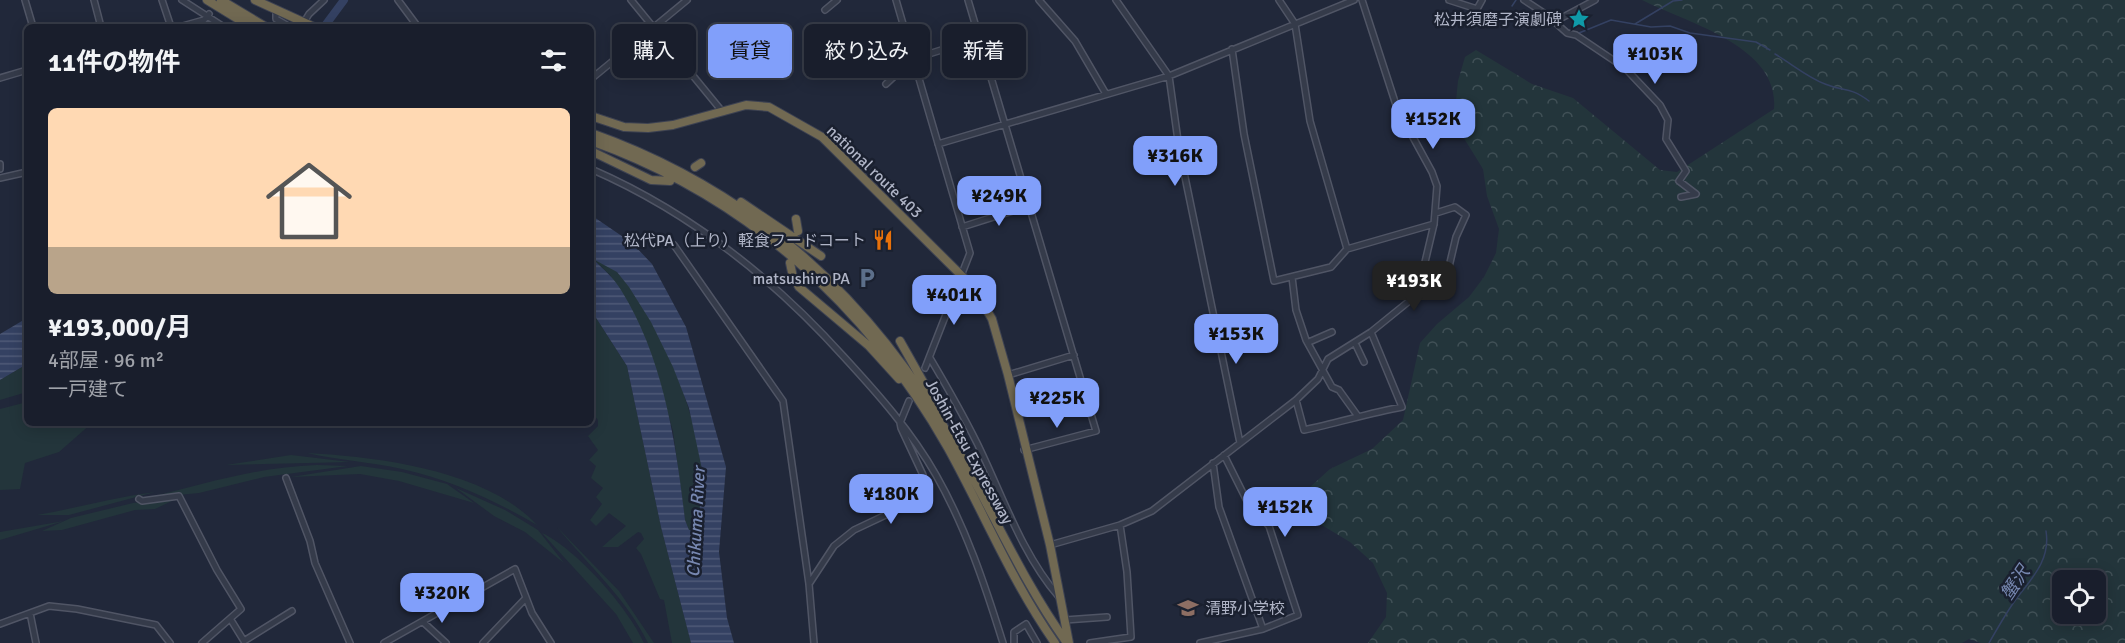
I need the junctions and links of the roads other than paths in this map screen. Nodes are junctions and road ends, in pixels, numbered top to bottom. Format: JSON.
{"nodes":[{"id":1,"x":25,"y":0,"type":"edge"},
{"id":2,"x":94,"y":0,"type":"edge"},
{"id":3,"x":162,"y":0,"type":"edge"},
{"id":4,"x":182,"y":0,"type":"edge"},
{"id":5,"x":207,"y":0,"type":"edge"},
{"id":6,"x":221,"y":0,"type":"edge"},
{"id":7,"x":255,"y":0,"type":"edge"},
{"id":8,"x":324,"y":0,"type":"edge"},
{"id":9,"x":398,"y":0,"type":"edge"},
{"id":10,"x":631,"y":0,"type":"edge"},
{"id":11,"x":687,"y":0,"type":"edge"},
{"id":12,"x":837,"y":0,"type":"edge"},
{"id":13,"x":896,"y":0,"type":"edge"},
{"id":14,"x":968,"y":0,"type":"edge"},
{"id":15,"x":1039,"y":0,"type":"edge"},
{"id":16,"x":1116,"y":0,"type":"edge"},
{"id":17,"x":1280,"y":0,"type":"edge"},
{"id":18,"x":1354,"y":0,"type":"edge"},
{"id":19,"x":1362,"y":0,"type":"edge"},
{"id":20,"x":1449,"y":0,"type":"edge"},
{"id":21,"x":1482,"y":0,"type":"edge"},
{"id":22,"x":1524,"y":0,"type":"edge"},
{"id":23,"x":1595,"y":0,"type":"edge"},
{"id":24,"x":825,"y":10,"type":"dead end"},
{"id":25,"x":276,"y":11,"type":"junction"},
{"id":26,"x":208,"y":14,"type":"junction"},
{"id":27,"x":1554,"y":22,"type":"junction"},
{"id":28,"x":32,"y":24,"type":"edge"},
{"id":29,"x":100,"y":24,"type":"edge"},
{"id":30,"x":170,"y":24,"type":"edge"},
{"id":31,"x":189,"y":24,"type":"edge"},
{"id":32,"x":220,"y":24,"type":"edge"},
{"id":33,"x":246,"y":24,"type":"edge"},
{"id":34,"x":262,"y":24,"type":"edge"},
{"id":35,"x":285,"y":24,"type":"edge"},
{"id":36,"x":305,"y":24,"type":"edge"},
{"id":37,"x":307,"y":24,"type":"edge"},
{"id":38,"x":416,"y":24,"type":"edge"},
{"id":39,"x":651,"y":24,"type":"edge"},
{"id":40,"x":657,"y":24,"type":"edge"},
{"id":41,"x":903,"y":24,"type":"edge"},
{"id":42,"x":975,"y":24,"type":"edge"},
{"id":43,"x":1295,"y":24,"type":"junction"},
{"id":44,"x":1232,"y":49,"type":"junction"},
{"id":45,"x":612,"y":61,"type":"edge"},
{"id":46,"x":24,"y":71,"type":"edge"},
{"id":47,"x":594,"y":76,"type":"edge"},
{"id":48,"x":1169,"y":76,"type":"junction"},
{"id":49,"x":0,"y":78,"type":"edge"},
{"id":50,"x":695,"y":78,"type":"edge"},
{"id":51,"x":892,"y":78,"type":"edge"},
{"id":52,"x":919,"y":78,"type":"edge"},
{"id":53,"x":991,"y":78,"type":"edge"},
{"id":54,"x":886,"y":84,"type":"dead end"},
{"id":55,"x":1106,"y":94,"type":"junction"},
{"id":56,"x":721,"y":110,"type":"junction"},
{"id":57,"x":594,"y":117,"type":"edge"},
{"id":58,"x":1004,"y":124,"type":"junction"},
{"id":59,"x":594,"y":134,"type":"edge"},
{"id":60,"x":594,"y":142,"type":"edge"},
{"id":61,"x":938,"y":144,"type":"junction"},
{"id":62,"x":594,"y":152,"type":"edge"},
{"id":63,"x":670,"y":166,"type":"junction"},
{"id":64,"x":594,"y":171,"type":"edge"},
{"id":65,"x":24,"y":173,"type":"edge"},
{"id":66,"x":0,"y":178,"type":"edge"},
{"id":67,"x":670,"y":181,"type":"dead end"},
{"id":68,"x":1681,"y":197,"type":"dead end"},
{"id":69,"x":1028,"y":206,"type":"junction"},
{"id":70,"x":1436,"y":213,"type":"junction"},
{"id":71,"x":796,"y":219,"type":"dead end"},
{"id":72,"x":1434,"y":224,"type":"junction"},
{"id":73,"x":962,"y":227,"type":"junction"},
{"id":74,"x":798,"y":231,"type":"dead end"},
{"id":75,"x":674,"y":245,"type":"dead end"},
{"id":76,"x":1347,"y":249,"type":"junction"},
{"id":77,"x":821,"y":256,"type":"dead end"},
{"id":78,"x":790,"y":262,"type":"dead end"},
{"id":79,"x":961,"y":274,"type":"junction"},
{"id":80,"x":1292,"y":277,"type":"junction"},
{"id":81,"x":1421,"y":279,"type":"junction"},
{"id":82,"x":1332,"y":332,"type":"dead end"},
{"id":83,"x":1371,"y":332,"type":"junction"},
{"id":84,"x":900,"y":341,"type":"dead end"},
{"id":85,"x":1309,"y":342,"type":"junction"},
{"id":86,"x":1355,"y":342,"type":"junction"},
{"id":87,"x":1074,"y":355,"type":"junction"},
{"id":88,"x":930,"y":358,"type":"junction"},
{"id":89,"x":1364,"y":362,"type":"dead end"},
{"id":90,"x":925,"y":368,"type":"dead end"},
{"id":91,"x":1324,"y":369,"type":"junction"},
{"id":92,"x":1008,"y":375,"type":"junction"},
{"id":93,"x":1296,"y":400,"type":"junction"},
{"id":94,"x":909,"y":401,"type":"dead end"},
{"id":95,"x":1358,"y":415,"type":"junction"},
{"id":96,"x":900,"y":423,"type":"junction"},
{"id":97,"x":1240,"y":443,"type":"junction"},
{"id":98,"x":948,"y":449,"type":"junction"},
{"id":99,"x":1024,"y":450,"type":"junction"},
{"id":100,"x":1224,"y":454,"type":"junction"},
{"id":101,"x":1213,"y":464,"type":"junction"},
{"id":102,"x":286,"y":478,"type":"dead end"},
{"id":103,"x":981,"y":495,"type":"junction"},
{"id":104,"x":139,"y":499,"type":"dead end"},
{"id":105,"x":1120,"y":525,"type":"junction"},
{"id":106,"x":1050,"y":545,"type":"junction"},
{"id":107,"x":808,"y":584,"type":"junction"},
{"id":108,"x":1059,"y":597,"type":"junction"},
{"id":109,"x":525,"y":599,"type":"junction"},
{"id":110,"x":292,"y":611,"type":"dead end"},
{"id":111,"x":30,"y":613,"type":"junction"},
{"id":112,"x":1107,"y":617,"type":"dead end"},
{"id":113,"x":231,"y":620,"type":"junction"},
{"id":114,"x":1065,"y":620,"type":"junction"},
{"id":115,"x":423,"y":622,"type":"junction"},
{"id":116,"x":0,"y":624,"type":"edge"},
{"id":117,"x":1263,"y":629,"type":"junction"},
{"id":118,"x":1131,"y":640,"type":"edge"},
{"id":119,"x":36,"y":643,"type":"edge"},
{"id":120,"x":170,"y":643,"type":"edge"},
{"id":121,"x":202,"y":643,"type":"edge"},
{"id":122,"x":350,"y":643,"type":"edge"},
{"id":123,"x":384,"y":643,"type":"edge"},
{"id":124,"x":446,"y":643,"type":"edge"},
{"id":125,"x":483,"y":643,"type":"edge"},
{"id":126,"x":551,"y":643,"type":"edge"},
{"id":127,"x":814,"y":643,"type":"edge"},
{"id":128,"x":1003,"y":643,"type":"edge"},
{"id":129,"x":1014,"y":643,"type":"edge"},
{"id":130,"x":1037,"y":643,"type":"edge"},
{"id":131,"x":1055,"y":643,"type":"edge"},
{"id":132,"x":1068,"y":643,"type":"edge"},
{"id":133,"x":1090,"y":643,"type":"edge"},
{"id":134,"x":1200,"y":643,"type":"edge"}],
"edges":[{"from":1,"to":28,"type":"street"},
{"from":2,"to":29,"type":"street"},
{"from":3,"to":30,"type":"street"},
{"from":4,"to":26,"type":"street"},
{"from":5,"to":33,"type":"highway"},
{"from":6,"to":34,"type":"highway"},
{"from":7,"to":25,"type":"highway"},
{"from":8,"to":37,"type":"street"},
{"from":9,"to":38,"type":"street"},
{"from":10,"to":39,"type":"street"},
{"from":11,"to":40,"type":"street"},
{"from":12,"to":24,"type":"street"},
{"from":13,"to":41,"type":"street"},
{"from":14,"to":42,"type":"street"},
{"from":15,"to":55,"type":"street"},
{"from":16,"to":48,"type":"street"},
{"from":17,"to":43,"type":"street"},
{"from":18,"to":43,"type":"street"},
{"from":19,"to":70,"type":"street"},
{"from":20,"to":21,"type":"street"},
{"from":22,"to":27,"type":"street"},
{"from":23,"to":27,"type":"street"},
{"from":25,"to":35,"type":"street"},
{"from":25,"to":36,"type":"highway"},
{"from":26,"to":31,"type":"street"},
{"from":26,"to":32,"type":"street"},
{"from":27,"to":68,"type":"street"},
{"from":43,"to":44,"type":"street"},
{"from":43,"to":76,"type":"street"},
{"from":44,"to":48,"type":"street"},
{"from":44,"to":80,"type":"street"},
{"from":45,"to":47,"type":"street"},
{"from":46,"to":49,"type":"street"},
{"from":48,"to":55,"type":"street"},
{"from":48,"to":97,"type":"street"},
{"from":50,"to":56,"type":"street"},
{"from":51,"to":54,"type":"street"},
{"from":52,"to":61,"type":"street"},
{"from":53,"to":58,"type":"street"},
{"from":55,"to":58,"type":"street"},
{"from":56,"to":57,"type":"highway","name":"national route 403"},
{"from":56,"to":79,"type":"highway","name":"national route 403"},
{"from":58,"to":61,"type":"street"},
{"from":58,"to":69,"type":"street"},
{"from":59,"to":63,"type":"highway","name":"Joshin-Etsu Expressway"},
{"from":60,"to":98,"type":"highway","name":"Joshin-Etsu Expressway"},
{"from":61,"to":73,"type":"street"},
{"from":62,"to":67,"type":"highway"},
{"from":63,"to":77,"type":"highway"},
{"from":63,"to":103,"type":"highway","name":"Joshin-Etsu Expressway"},
{"from":64,"to":96,"type":"street"},
{"from":65,"to":66,"type":"street"},
{"from":69,"to":73,"type":"street"},
{"from":69,"to":87,"type":"street"},
{"from":70,"to":72,"type":"street"},
{"from":70,"to":81,"type":"street"},
{"from":71,"to":74,"type":"highway"},
{"from":72,"to":76,"type":"street"},
{"from":72,"to":81,"type":"street"},
{"from":73,"to":79,"type":"street"},
{"from":75,"to":107,"type":"street"},
{"from":76,"to":80,"type":"street"},
{"from":78,"to":98,"type":"highway"},
{"from":79,"to":88,"type":"street"},
{"from":79,"to":92,"type":"highway","name":"national route 403"},
{"from":80,"to":85,"type":"street"},
{"from":81,"to":83,"type":"street"},
{"from":82,"to":85,"type":"street"},
{"from":83,"to":86,"type":"street"},
{"from":83,"to":95,"type":"street"},
{"from":84,"to":103,"type":"highway"},
{"from":85,"to":91,"type":"street"},
{"from":86,"to":89,"type":"street"},
{"from":86,"to":91,"type":"street"},
{"from":87,"to":92,"type":"street"},
{"from":87,"to":99,"type":"street"},
{"from":88,"to":90,"type":"street"},
{"from":88,"to":108,"type":"street"},
{"from":91,"to":93,"type":"street"},
{"from":91,"to":95,"type":"street"},
{"from":92,"to":99,"type":"highway","name":"national route 403"},
{"from":93,"to":95,"type":"street"},
{"from":93,"to":97,"type":"street"},
{"from":94,"to":96,"type":"street"},
{"from":96,"to":107,"type":"street"},
{"from":96,"to":128,"type":"street"},
{"from":97,"to":100,"type":"street"},
{"from":98,"to":131,"type":"highway","name":"Joshin-Etsu Expressway"},
{"from":99,"to":106,"type":"highway","name":"national route 403"},
{"from":100,"to":101,"type":"street"},
{"from":100,"to":117,"type":"street"},
{"from":101,"to":105,"type":"street"},
{"from":101,"to":117,"type":"street"},
{"from":102,"to":122,"type":"street"},
{"from":103,"to":132,"type":"highway","name":"Joshin-Etsu Expressway"},
{"from":104,"to":113,"type":"street"},
{"from":105,"to":106,"type":"street"},
{"from":105,"to":118,"type":"street"},
{"from":106,"to":108,"type":"highway","name":"national route 403"},
{"from":107,"to":127,"type":"street"},
{"from":108,"to":114,"type":"highway","name":"national route 403"},
{"from":109,"to":115,"type":"street"},
{"from":109,"to":125,"type":"street"},
{"from":109,"to":126,"type":"street"},
{"from":110,"to":113,"type":"street"},
{"from":111,"to":116,"type":"street"},
{"from":111,"to":119,"type":"street"},
{"from":111,"to":120,"type":"street"},
{"from":112,"to":114,"type":"street"},
{"from":113,"to":121,"type":"street"},
{"from":114,"to":132,"type":"highway","name":"national route 403"},
{"from":115,"to":123,"type":"street"},
{"from":115,"to":124,"type":"street"},
{"from":117,"to":134,"type":"street"},
{"from":118,"to":133,"type":"street"},
{"from":129,"to":130,"type":"street"}]}
